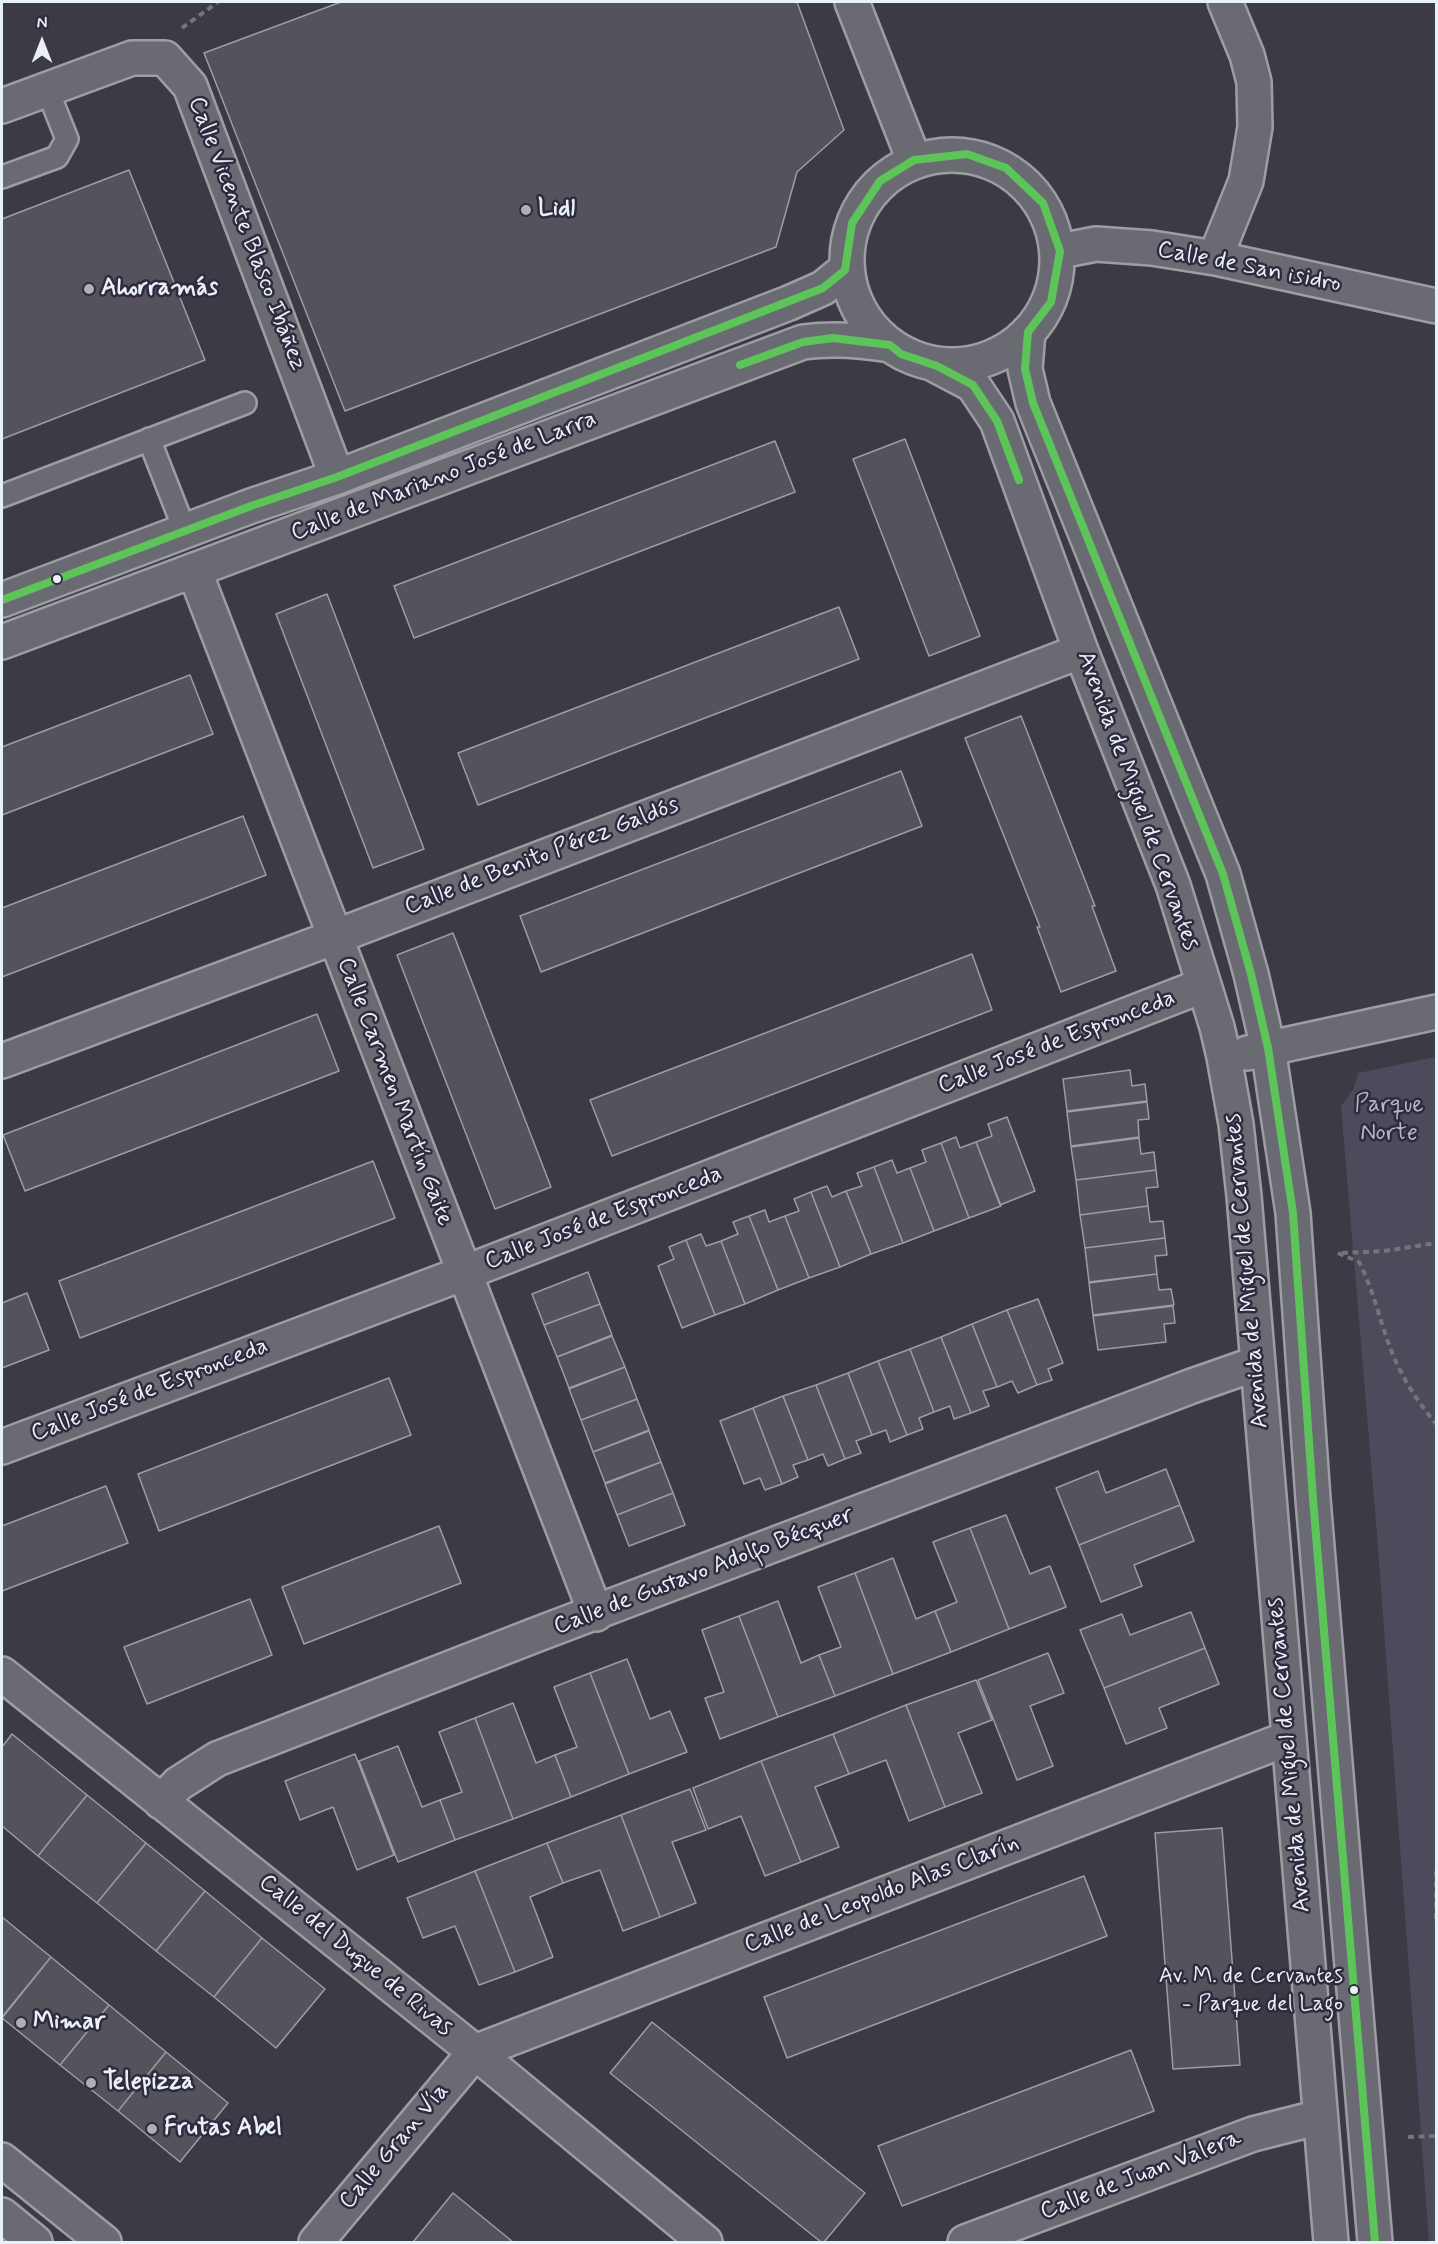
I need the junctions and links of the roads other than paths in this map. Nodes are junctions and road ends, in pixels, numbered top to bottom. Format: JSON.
{"nodes":[{"id":1,"x":852,"y":2,"type":"edge"},
{"id":2,"x":1225,"y":2,"type":"edge"},
{"id":3,"x":47,"y":89,"type":"junction"},
{"id":4,"x":2,"y":106,"type":"edge"},
{"id":5,"x":914,"y":160,"type":"junction"},
{"id":6,"x":2,"y":177,"type":"edge"},
{"id":7,"x":1060,"y":251,"type":"junction"},
{"id":8,"x":1215,"y":258,"type":"junction"},
{"id":9,"x":845,"y":270,"type":"junction"},
{"id":10,"x":1437,"y":306,"type":"edge"},
{"id":11,"x":1028,"y":332,"type":"junction"},
{"id":12,"x":890,"y":345,"type":"junction"},
{"id":13,"x":937,"y":366,"type":"junction"},
{"id":14,"x":245,"y":403,"type":"dead end"},
{"id":15,"x":149,"y":439,"type":"junction"},
{"id":16,"x":337,"y":477,"type":"junction"},
{"id":17,"x":2,"y":496,"type":"edge"},
{"id":18,"x":185,"y":531,"type":"junction"},
{"id":19,"x":194,"y":570,"type":"junction"},
{"id":20,"x":2,"y":600,"type":"edge"},
{"id":21,"x":2,"y":642,"type":"edge"},
{"id":22,"x":1082,"y":651,"type":"junction"},
{"id":23,"x":334,"y":937,"type":"junction"},
{"id":24,"x":1204,"y":985,"type":"junction"},
{"id":25,"x":1437,"y":1012,"type":"edge"},
{"id":26,"x":1268,"y":1048,"type":"junction"},
{"id":27,"x":1224,"y":1057,"type":"junction"},
{"id":28,"x":2,"y":1061,"type":"edge"},
{"id":29,"x":464,"y":1273,"type":"junction"},
{"id":30,"x":1258,"y":1363,"type":"junction"},
{"id":31,"x":2,"y":1447,"type":"edge"},
{"id":32,"x":596,"y":1614,"type":"junction"},
{"id":33,"x":2,"y":1674,"type":"edge"},
{"id":34,"x":1289,"y":1738,"type":"junction"},
{"id":35,"x":161,"y":1802,"type":"junction"},
{"id":36,"x":475,"y":2052,"type":"junction"},
{"id":37,"x":1320,"y":2117,"type":"junction"},
{"id":38,"x":2,"y":2160,"type":"edge"},
{"id":39,"x":2,"y":2215,"type":"edge"},
{"id":40,"x":35,"y":2242,"type":"edge"},
{"id":41,"x":104,"y":2242,"type":"edge"},
{"id":42,"x":316,"y":2242,"type":"edge"},
{"id":43,"x":705,"y":2242,"type":"edge"},
{"id":44,"x":965,"y":2242,"type":"edge"},
{"id":45,"x":1331,"y":2242,"type":"edge"},
{"id":46,"x":1375,"y":2242,"type":"edge"}],
"edges":[{"from":1,"to":5,"type":"street"},
{"from":2,"to":8,"type":"street"},
{"from":3,"to":4,"type":"street"},
{"from":3,"to":6,"type":"lane"},
{"from":3,"to":16,"type":"street","name":"Calle Vicente Blasco Ibáñez"},
{"from":5,"to":7,"type":"street"},
{"from":5,"to":9,"type":"street"},
{"from":7,"to":8,"type":"street","name":"Calle de San isidro"},
{"from":7,"to":11,"type":"street"},
{"from":8,"to":10,"type":"street","name":"Calle de San isidro"},
{"from":9,"to":12,"type":"street"},
{"from":9,"to":16,"type":"street","name":"Calle de Mariano José de Larra"},
{"from":11,"to":13,"type":"street"},
{"from":11,"to":26,"type":"street","name":"Avenida de Miguel de Cervantes"},
{"from":12,"to":13,"type":"street"},
{"from":12,"to":19,"type":"street","name":"Calle de Mariano José de Larra"},
{"from":13,"to":22,"type":"street","name":"Avenida de Miguel de Cervantes"},
{"from":14,"to":15,"type":"lane"},
{"from":15,"to":17,"type":"lane"},
{"from":15,"to":18,"type":"lane"},
{"from":16,"to":18,"type":"street","name":"Calle de Mariano José de Larra"},
{"from":18,"to":20,"type":"street","name":"Calle de Mariano José de Larra"},
{"from":19,"to":21,"type":"street","name":"Calle de Mariano José de Larra"},
{"from":19,"to":23,"type":"street","name":"Calle Carmen Martín Gaite"},
{"from":22,"to":23,"type":"street","name":"Calle de Benito Pérez Galdós"},
{"from":22,"to":24,"type":"street","name":"Avenida de Miguel de Cervantes"},
{"from":23,"to":28,"type":"street","name":"Calle de Benito Pérez Galdós"},
{"from":23,"to":29,"type":"street","name":"Calle Carmen Martín Gaite"},
{"from":24,"to":27,"type":"street","name":"Avenida de Miguel de Cervantes"},
{"from":24,"to":29,"type":"street","name":"Calle José de Espronceda"},
{"from":25,"to":26,"type":"street"},
{"from":26,"to":27,"type":"street"},
{"from":26,"to":46,"type":"street","name":"Avenida de Miguel de Cervantes"},
{"from":27,"to":30,"type":"street","name":"Avenida de Miguel de Cervantes"},
{"from":29,"to":31,"type":"street","name":"Calle José de Espronceda"},
{"from":29,"to":32,"type":"street","name":"Calle Carmen Martín Gaite"},
{"from":30,"to":32,"type":"street","name":"Calle de Gustavo Adolfo Bécquer"},
{"from":30,"to":34,"type":"street","name":"Avenida de Miguel de Cervantes"},
{"from":32,"to":35,"type":"street","name":"Calle de Gustavo Adolfo Bécquer"},
{"from":33,"to":35,"type":"street","name":"Calle del Duque de Rivas"},
{"from":34,"to":36,"type":"street","name":"Calle de Leopoldo Alas Clarín"},
{"from":34,"to":37,"type":"street","name":"Avenida de Miguel de Cervantes"},
{"from":35,"to":36,"type":"street","name":"Calle del Duque de Rivas"},
{"from":36,"to":42,"type":"street","name":"Calle Gran Vía"},
{"from":36,"to":43,"type":"street","name":"Calle del Duque de Rivas"},
{"from":37,"to":44,"type":"street","name":"Calle de Juan Valera"},
{"from":37,"to":45,"type":"street","name":"Avenida de Miguel de Cervantes"},
{"from":38,"to":41,"type":"street"},
{"from":39,"to":40,"type":"street"}]}
